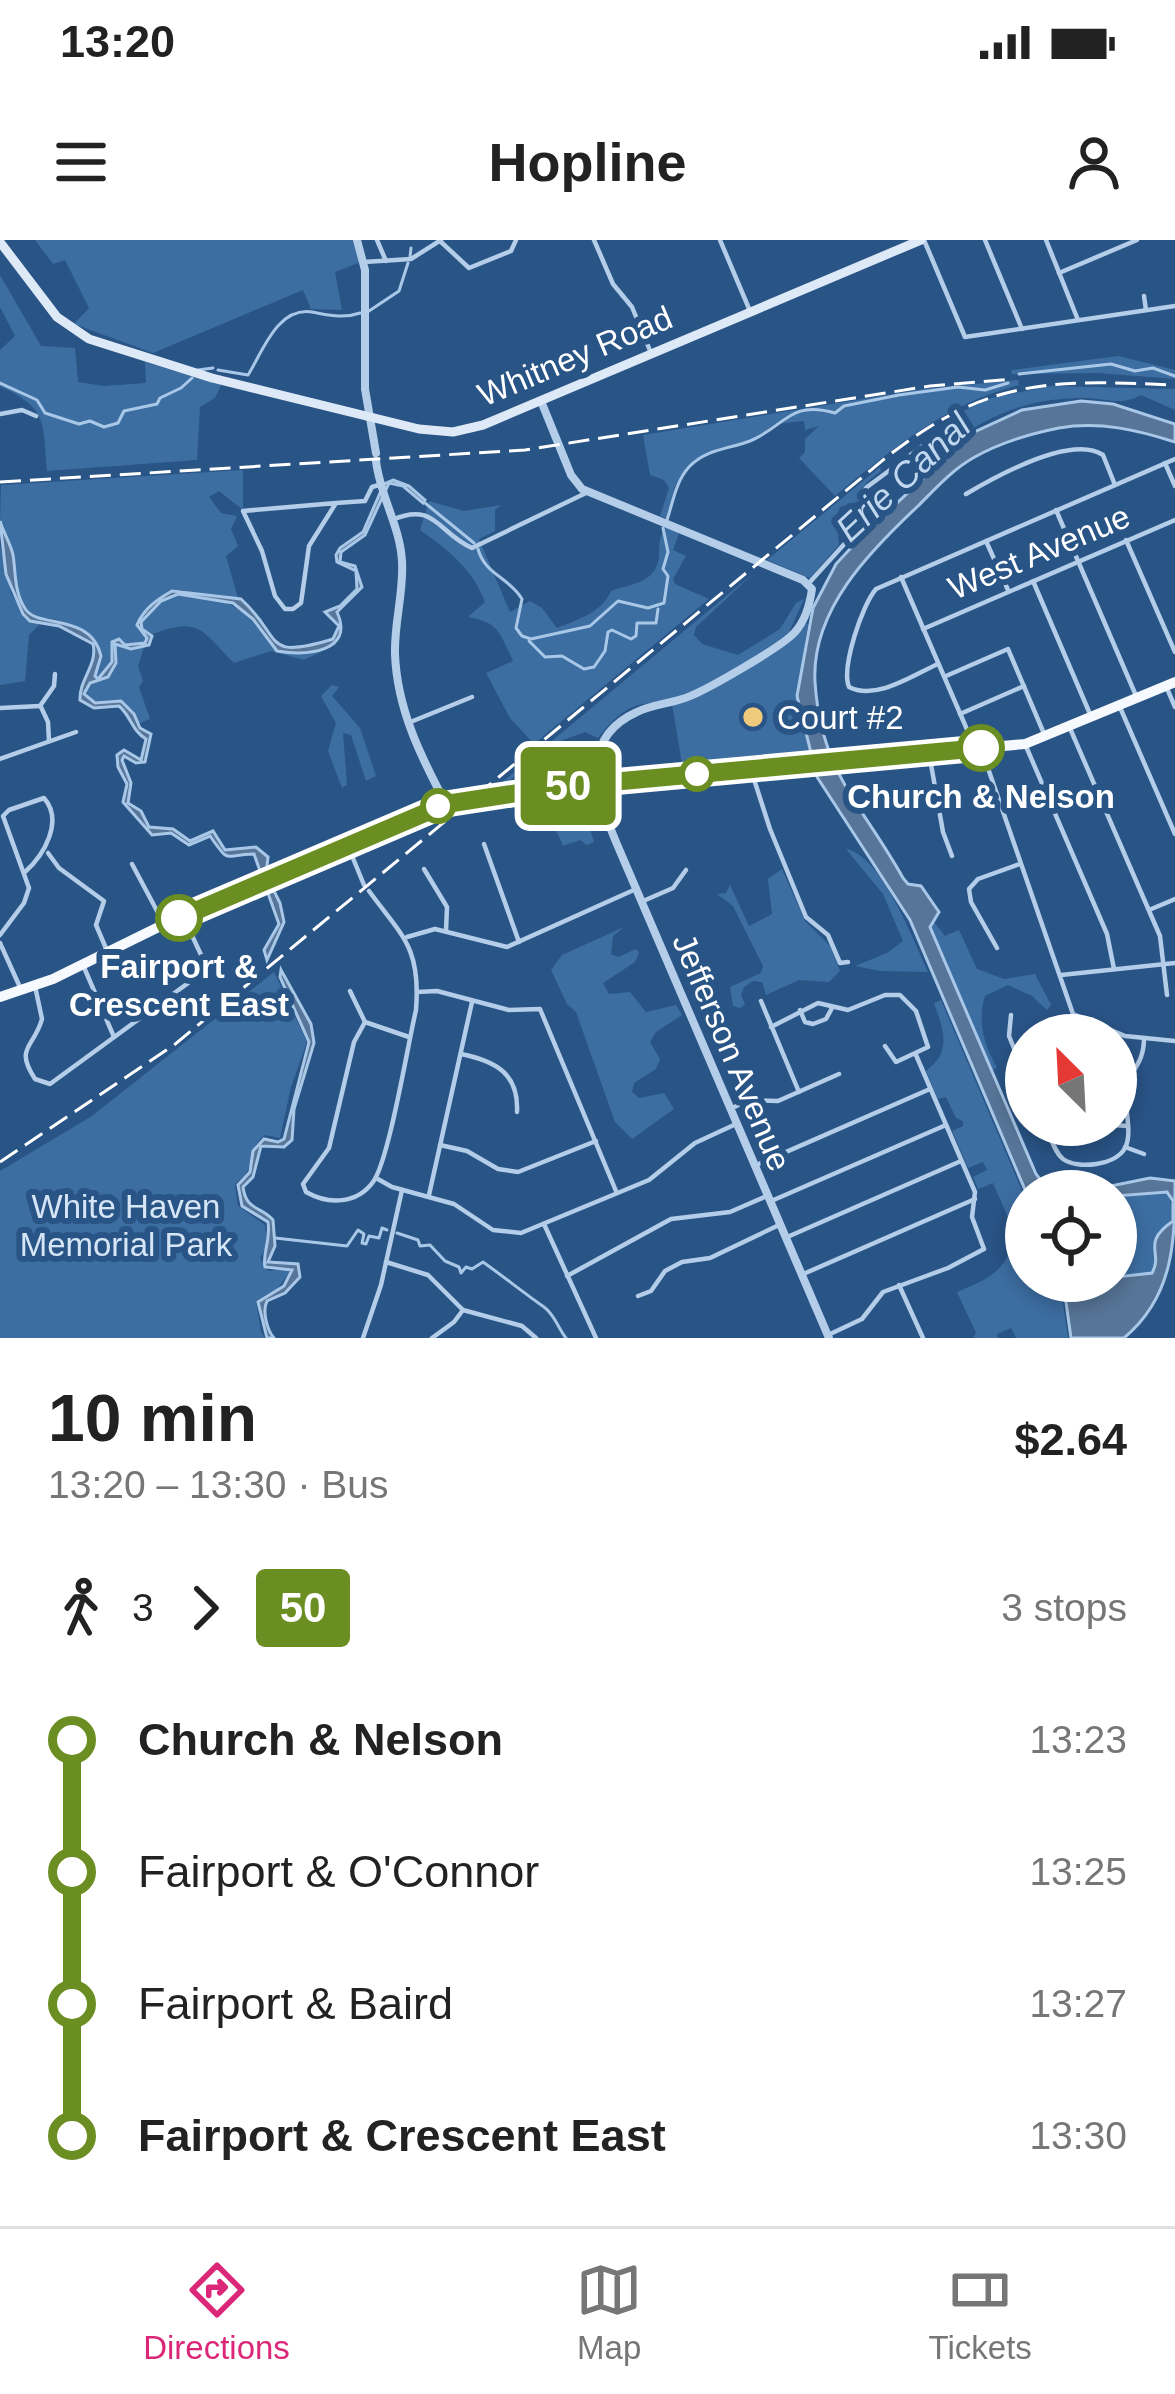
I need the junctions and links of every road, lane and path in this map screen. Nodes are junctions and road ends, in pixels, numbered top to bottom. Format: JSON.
{"nodes":[{"id":1,"x":357,"y":240,"type":"edge"},
{"id":2,"x":377,"y":240,"type":"edge"},
{"id":3,"x":440,"y":240,"type":"edge"},
{"id":4,"x":516,"y":240,"type":"edge"},
{"id":5,"x":594,"y":240,"type":"edge"},
{"id":6,"x":720,"y":240,"type":"edge"},
{"id":7,"x":923,"y":240,"type":"edge"},
{"id":8,"x":986,"y":240,"type":"edge"},
{"id":9,"x":1046,"y":240,"type":"edge"},
{"id":10,"x":1137,"y":240,"type":"edge"},
{"id":11,"x":0,"y":242,"type":"edge"},
{"id":12,"x":898,"y":244,"type":"edge"},
{"id":13,"x":386,"y":261,"type":"junction"},
{"id":14,"x":364,"y":262,"type":"junction"},
{"id":15,"x":1059,"y":272,"type":"junction"},
{"id":16,"x":1144,"y":296,"type":"dead end"},
{"id":17,"x":1175,"y":305,"type":"edge"},
{"id":18,"x":1146,"y":310,"type":"junction"},
{"id":19,"x":750,"y":311,"type":"junction"},
{"id":20,"x":1078,"y":320,"type":"junction"},
{"id":21,"x":1022,"y":329,"type":"junction"},
{"id":22,"x":651,"y":353,"type":"junction"},
{"id":23,"x":542,"y":400,"type":"junction"},
{"id":24,"x":1,"y":414,"type":"edge"},
{"id":25,"x":36,"y":416,"type":"dead end"},
{"id":26,"x":370,"y":416,"type":"junction"},
{"id":27,"x":398,"y":424,"type":"junction"},
{"id":28,"x":947,"y":428,"type":"dead end"},
{"id":29,"x":376,"y":452,"type":"junction"},
{"id":30,"x":1175,"y":459,"type":"edge"},
{"id":31,"x":1166,"y":463,"type":"junction"},
{"id":32,"x":380,"y":485,"type":"junction"},
{"id":33,"x":1115,"y":485,"type":"junction"},
{"id":34,"x":1175,"y":486,"type":"edge"},
{"id":35,"x":588,"y":492,"type":"junction"},
{"id":36,"x":966,"y":494,"type":"dead end"},
{"id":37,"x":336,"y":503,"type":"junction"},
{"id":38,"x":1056,"y":510,"type":"junction"},
{"id":39,"x":392,"y":520,"type":"junction"},
{"id":40,"x":1175,"y":520,"type":"edge"},
{"id":41,"x":1126,"y":540,"type":"junction"},
{"id":42,"x":986,"y":541,"type":"junction"},
{"id":43,"x":1078,"y":561,"type":"junction"},
{"id":44,"x":901,"y":577,"type":"junction"},
{"id":45,"x":1033,"y":581,"type":"junction"},
{"id":46,"x":809,"y":584,"type":"junction"},
{"id":47,"x":1008,"y":592,"type":"junction"},
{"id":48,"x":923,"y":628,"type":"junction"},
{"id":49,"x":1175,"y":652,"type":"edge"},
{"id":50,"x":938,"y":664,"type":"junction"},
{"id":51,"x":55,"y":674,"type":"dead end"},
{"id":52,"x":944,"y":676,"type":"junction"},
{"id":53,"x":1170,"y":684,"type":"edge"},
{"id":54,"x":1024,"y":686,"type":"junction"},
{"id":55,"x":472,"y":697,"type":"dead end"},
{"id":56,"x":1137,"y":698,"type":"junction"},
{"id":57,"x":1119,"y":705,"type":"junction"},
{"id":58,"x":40,"y":706,"type":"junction"},
{"id":59,"x":1175,"y":707,"type":"edge"},
{"id":60,"x":0,"y":708,"type":"edge"},
{"id":61,"x":961,"y":714,"type":"junction"},
{"id":62,"x":1091,"y":717,"type":"junction"},
{"id":63,"x":408,"y":723,"type":"junction"},
{"id":64,"x":1069,"y":726,"type":"junction"},
{"id":65,"x":76,"y":732,"type":"dead end"},
{"id":66,"x":1045,"y":736,"type":"junction"},
{"id":67,"x":49,"y":741,"type":"junction"},
{"id":68,"x":1024,"y":744,"type":"junction"},
{"id":69,"x":978,"y":748,"type":"junction"},
{"id":70,"x":929,"y":753,"type":"junction"},
{"id":71,"x":0,"y":759,"type":"edge"},
{"id":72,"x":751,"y":770,"type":"junction"},
{"id":73,"x":596,"y":784,"type":"junction"},
{"id":74,"x":446,"y":804,"type":"junction"},
{"id":75,"x":1175,"y":834,"type":"edge"},
{"id":76,"x":484,"y":844,"type":"dead end"},
{"id":77,"x":347,"y":845,"type":"junction"},
{"id":78,"x":46,"y":850,"type":"junction"},
{"id":79,"x":952,"y":856,"type":"dead end"},
{"id":80,"x":132,"y":864,"type":"dead end"},
{"id":81,"x":1020,"y":864,"type":"junction"},
{"id":82,"x":424,"y":869,"type":"dead end"},
{"id":83,"x":686,"y":870,"type":"dead end"},
{"id":84,"x":25,"y":872,"type":"junction"},
{"id":85,"x":636,"y":890,"type":"junction"},
{"id":86,"x":1175,"y":898,"type":"edge"},
{"id":87,"x":641,"y":902,"type":"junction"},
{"id":88,"x":1149,"y":910,"type":"junction"},
{"id":89,"x":16,"y":914,"type":"junction"},
{"id":90,"x":183,"y":915,"type":"junction"},
{"id":91,"x":0,"y":920,"type":"edge"},
{"id":92,"x":164,"y":925,"type":"junction"},
{"id":93,"x":446,"y":931,"type":"junction"},
{"id":94,"x":407,"y":937,"type":"junction"},
{"id":95,"x":0,"y":939,"type":"edge"},
{"id":96,"x":519,"y":942,"type":"junction"},
{"id":97,"x":997,"y":948,"type":"dead end"},
{"id":98,"x":108,"y":953,"type":"junction"},
{"id":99,"x":848,"y":962,"type":"dead end"},
{"id":100,"x":1175,"y":962,"type":"edge"},
{"id":101,"x":1164,"y":964,"type":"junction"},
{"id":102,"x":83,"y":965,"type":"junction"},
{"id":103,"x":1114,"y":969,"type":"junction"},
{"id":104,"x":1059,"y":975,"type":"junction"},
{"id":105,"x":28,"y":988,"type":"junction"},
{"id":106,"x":350,"y":991,"type":"dead end"},
{"id":107,"x":417,"y":992,"type":"junction"},
{"id":108,"x":1167,"y":995,"type":"dead end"},
{"id":109,"x":0,"y":997,"type":"edge"},
{"id":110,"x":472,"y":1000,"type":"junction"},
{"id":111,"x":760,"y":1001,"type":"dead end"},
{"id":112,"x":833,"y":1007,"type":"junction"},
{"id":113,"x":800,"y":1010,"type":"junction"},
{"id":114,"x":365,"y":1022,"type":"junction"},
{"id":115,"x":772,"y":1027,"type":"junction"},
{"id":116,"x":410,"y":1037,"type":"junction"},
{"id":117,"x":1144,"y":1038,"type":"junction"},
{"id":118,"x":115,"y":1040,"type":"junction"},
{"id":119,"x":1175,"y":1041,"type":"edge"},
{"id":120,"x":885,"y":1046,"type":"dead end"},
{"id":121,"x":461,"y":1054,"type":"junction"},
{"id":122,"x":916,"y":1055,"type":"junction"},
{"id":123,"x":1137,"y":1068,"type":"edge"},
{"id":124,"x":839,"y":1074,"type":"dead end"},
{"id":125,"x":930,"y":1088,"type":"junction"},
{"id":126,"x":799,"y":1091,"type":"junction"},
{"id":127,"x":729,"y":1109,"type":"junction"},
{"id":128,"x":518,"y":1112,"type":"dead end"},
{"id":129,"x":736,"y":1124,"type":"junction"},
{"id":130,"x":946,"y":1125,"type":"junction"},
{"id":131,"x":596,"y":1142,"type":"junction"},
{"id":132,"x":440,"y":1144,"type":"junction"},
{"id":133,"x":1055,"y":1146,"type":"edge"},
{"id":134,"x":1125,"y":1148,"type":"joint"},
{"id":135,"x":1144,"y":1154,"type":"dead end"},
{"id":136,"x":961,"y":1161,"type":"junction"},
{"id":137,"x":754,"y":1166,"type":"junction"},
{"id":138,"x":376,"y":1178,"type":"junction"},
{"id":139,"x":402,"y":1190,"type":"junction"},
{"id":140,"x":616,"y":1193,"type":"junction"},
{"id":141,"x":429,"y":1196,"type":"junction"},
{"id":142,"x":768,"y":1199,"type":"junction"},
{"id":143,"x":975,"y":1199,"type":"junction"},
{"id":144,"x":544,"y":1224,"type":"junction"},
{"id":145,"x":779,"y":1226,"type":"junction"},
{"id":146,"x":785,"y":1238,"type":"junction"},
{"id":147,"x":386,"y":1262,"type":"junction"},
{"id":148,"x":801,"y":1274,"type":"junction"},
{"id":149,"x":568,"y":1276,"type":"junction"},
{"id":150,"x":899,"y":1285,"type":"junction"},
{"id":151,"x":638,"y":1296,"type":"dead end"},
{"id":152,"x":463,"y":1310,"type":"junction"},
{"id":153,"x":828,"y":1336,"type":"edge"},
{"id":154,"x":363,"y":1338,"type":"edge"},
{"id":155,"x":432,"y":1338,"type":"edge"},
{"id":156,"x":536,"y":1338,"type":"edge"},
{"id":157,"x":596,"y":1338,"type":"edge"},
{"id":158,"x":923,"y":1338,"type":"edge"}],
"edges":[{"from":1,"to":14,"type":"street"},
{"from":2,"to":13,"type":"street"},
{"from":3,"to":4,"type":"street"},
{"from":3,"to":13,"type":"street"},
{"from":5,"to":22,"type":"street"},
{"from":6,"to":19,"type":"street"},
{"from":7,"to":12,"type":"main road","name":"Whitney Road"},
{"from":7,"to":21,"type":"street"},
{"from":8,"to":21,"type":"street"},
{"from":9,"to":15,"type":"street"},
{"from":10,"to":15,"type":"street"},
{"from":11,"to":26,"type":"main road","name":"Whitney Road"},
{"from":12,"to":19,"type":"main road","name":"Whitney Road"},
{"from":13,"to":14,"type":"street"},
{"from":14,"to":26,"type":"street"},
{"from":15,"to":20,"type":"street"},
{"from":16,"to":18,"type":"street"},
{"from":17,"to":18,"type":"street"},
{"from":18,"to":20,"type":"street"},
{"from":19,"to":22,"type":"main road","name":"Whitney Road"},
{"from":20,"to":21,"type":"street"},
{"from":22,"to":23,"type":"main road","name":"Whitney Road"},
{"from":23,"to":27,"type":"main road","name":"Whitney Road"},
{"from":23,"to":35,"type":"street"},
{"from":24,"to":25,"type":"street"},
{"from":26,"to":27,"type":"main road","name":"Whitney Road"},
{"from":26,"to":29,"type":"street"},
{"from":27,"to":29,"type":"street"},
{"from":28,"to":46,"type":"street"},
{"from":29,"to":32,"type":"street"},
{"from":30,"to":31,"type":"street"},
{"from":31,"to":33,"type":"street"},
{"from":31,"to":34,"type":"street"},
{"from":32,"to":37,"type":"street"},
{"from":32,"to":39,"type":"street"},
{"from":33,"to":36,"type":"street"},
{"from":33,"to":38,"type":"street"},
{"from":35,"to":39,"type":"street"},
{"from":35,"to":46,"type":"street"},
{"from":37,"to":37,"type":"street"},
{"from":38,"to":42,"type":"street"},
{"from":38,"to":43,"type":"street"},
{"from":39,"to":63,"type":"street"},
{"from":40,"to":41,"type":"street","name":"West Avenue"},
{"from":41,"to":43,"type":"street","name":"West Avenue"},
{"from":41,"to":49,"type":"street"},
{"from":42,"to":44,"type":"street"},
{"from":42,"to":47,"type":"street"},
{"from":43,"to":45,"type":"street","name":"West Avenue"},
{"from":43,"to":56,"type":"street"},
{"from":44,"to":48,"type":"street"},
{"from":44,"to":50,"type":"street"},
{"from":45,"to":47,"type":"street","name":"West Avenue"},
{"from":45,"to":62,"type":"street"},
{"from":46,"to":73,"type":"street"},
{"from":47,"to":48,"type":"street","name":"West Avenue"},
{"from":48,"to":50,"type":"street"},
{"from":50,"to":52,"type":"street"},
{"from":51,"to":58,"type":"street"},
{"from":52,"to":54,"type":"street"},
{"from":52,"to":61,"type":"street"},
{"from":53,"to":56,"type":"main road"},
{"from":53,"to":59,"type":"street"},
{"from":54,"to":61,"type":"street"},
{"from":54,"to":66,"type":"street"},
{"from":55,"to":63,"type":"street"},
{"from":56,"to":57,"type":"main road"},
{"from":57,"to":62,"type":"main road"},
{"from":57,"to":75,"type":"street"},
{"from":58,"to":60,"type":"street"},
{"from":58,"to":67,"type":"street"},
{"from":61,"to":69,"type":"street"},
{"from":62,"to":64,"type":"main road"},
{"from":63,"to":74,"type":"street"},
{"from":64,"to":66,"type":"main road"},
{"from":64,"to":88,"type":"street"},
{"from":65,"to":67,"type":"street"},
{"from":66,"to":68,"type":"main road"},
{"from":67,"to":71,"type":"street"},
{"from":68,"to":69,"type":"main road"},
{"from":68,"to":103,"type":"street"},
{"from":69,"to":70,"type":"main road"},
{"from":69,"to":81,"type":"street"},
{"from":70,"to":72,"type":"main road"},
{"from":70,"to":79,"type":"street"},
{"from":72,"to":73,"type":"main road"},
{"from":72,"to":99,"type":"street"},
{"from":73,"to":74,"type":"main road"},
{"from":73,"to":85,"type":"street","name":"Jefferson Avenue"},
{"from":74,"to":77,"type":"main road"},
{"from":76,"to":96,"type":"street"},
{"from":77,"to":90,"type":"main road"},
{"from":77,"to":94,"type":"street"},
{"from":78,"to":84,"type":"street"},
{"from":78,"to":84,"type":"street"},
{"from":78,"to":98,"type":"street"},
{"from":80,"to":92,"type":"street"},
{"from":81,"to":97,"type":"street"},
{"from":81,"to":104,"type":"street"},
{"from":82,"to":93,"type":"street"},
{"from":83,"to":87,"type":"street"},
{"from":84,"to":89,"type":"street"},
{"from":85,"to":87,"type":"street","name":"Jefferson Avenue"},
{"from":85,"to":96,"type":"street"},
{"from":86,"to":88,"type":"street"},
{"from":87,"to":127,"type":"street","name":"Jefferson Avenue"},
{"from":88,"to":101,"type":"street"},
{"from":89,"to":91,"type":"street"},
{"from":89,"to":95,"type":"street"},
{"from":90,"to":92,"type":"main road"},
{"from":90,"to":118,"type":"street"},
{"from":92,"to":98,"type":"main road"},
{"from":93,"to":94,"type":"street"},
{"from":93,"to":96,"type":"street"},
{"from":94,"to":107,"type":"street"},
{"from":95,"to":105,"type":"street"},
{"from":98,"to":102,"type":"main road"},
{"from":100,"to":101,"type":"street"},
{"from":101,"to":103,"type":"street"},
{"from":101,"to":108,"type":"street"},
{"from":102,"to":105,"type":"main road"},
{"from":102,"to":118,"type":"street"},
{"from":103,"to":104,"type":"street"},
{"from":104,"to":117,"type":"street"},
{"from":105,"to":109,"type":"main road"},
{"from":105,"to":118,"type":"street"},
{"from":106,"to":114,"type":"street"},
{"from":107,"to":110,"type":"street"},
{"from":107,"to":116,"type":"street"},
{"from":110,"to":121,"type":"street"},
{"from":110,"to":131,"type":"street"},
{"from":111,"to":115,"type":"street"},
{"from":112,"to":113,"type":"street"},
{"from":112,"to":113,"type":"street"},
{"from":112,"to":122,"type":"street"},
{"from":113,"to":115,"type":"street"},
{"from":114,"to":116,"type":"street"},
{"from":114,"to":138,"type":"street"},
{"from":115,"to":126,"type":"street"},
{"from":116,"to":138,"type":"street"},
{"from":117,"to":119,"type":"street"},
{"from":117,"to":123,"type":"street"},
{"from":120,"to":122,"type":"street"},
{"from":121,"to":128,"type":"street"},
{"from":121,"to":132,"type":"street"},
{"from":122,"to":125,"type":"street"},
{"from":124,"to":126,"type":"street"},
{"from":125,"to":130,"type":"street"},
{"from":125,"to":137,"type":"street"},
{"from":126,"to":127,"type":"street"},
{"from":127,"to":129,"type":"street","name":"Jefferson Avenue"},
{"from":129,"to":137,"type":"street","name":"Jefferson Avenue"},
{"from":129,"to":140,"type":"street"},
{"from":130,"to":136,"type":"street"},
{"from":130,"to":142,"type":"street"},
{"from":131,"to":132,"type":"street"},
{"from":131,"to":140,"type":"street"},
{"from":132,"to":141,"type":"street"},
{"from":133,"to":134,"type":"street"},
{"from":134,"to":135,"type":"street"},
{"from":136,"to":143,"type":"street"},
{"from":136,"to":146,"type":"street"},
{"from":137,"to":142,"type":"street","name":"Jefferson Avenue"},
{"from":138,"to":139,"type":"street"},
{"from":139,"to":141,"type":"street"},
{"from":139,"to":147,"type":"street"},
{"from":140,"to":144,"type":"street"},
{"from":141,"to":144,"type":"street"},
{"from":142,"to":145,"type":"street","name":"Jefferson Avenue"},
{"from":142,"to":149,"type":"street"},
{"from":143,"to":148,"type":"street"},
{"from":143,"to":150,"type":"street"},
{"from":144,"to":149,"type":"street"},
{"from":145,"to":146,"type":"street","name":"Jefferson Avenue"},
{"from":145,"to":151,"type":"street"},
{"from":146,"to":148,"type":"street","name":"Jefferson Avenue"},
{"from":147,"to":152,"type":"street"},
{"from":147,"to":154,"type":"street"},
{"from":148,"to":153,"type":"street","name":"Jefferson Avenue"},
{"from":149,"to":157,"type":"street"},
{"from":150,"to":153,"type":"street"},
{"from":150,"to":158,"type":"street"},
{"from":152,"to":155,"type":"street"},
{"from":152,"to":156,"type":"street"}]}
